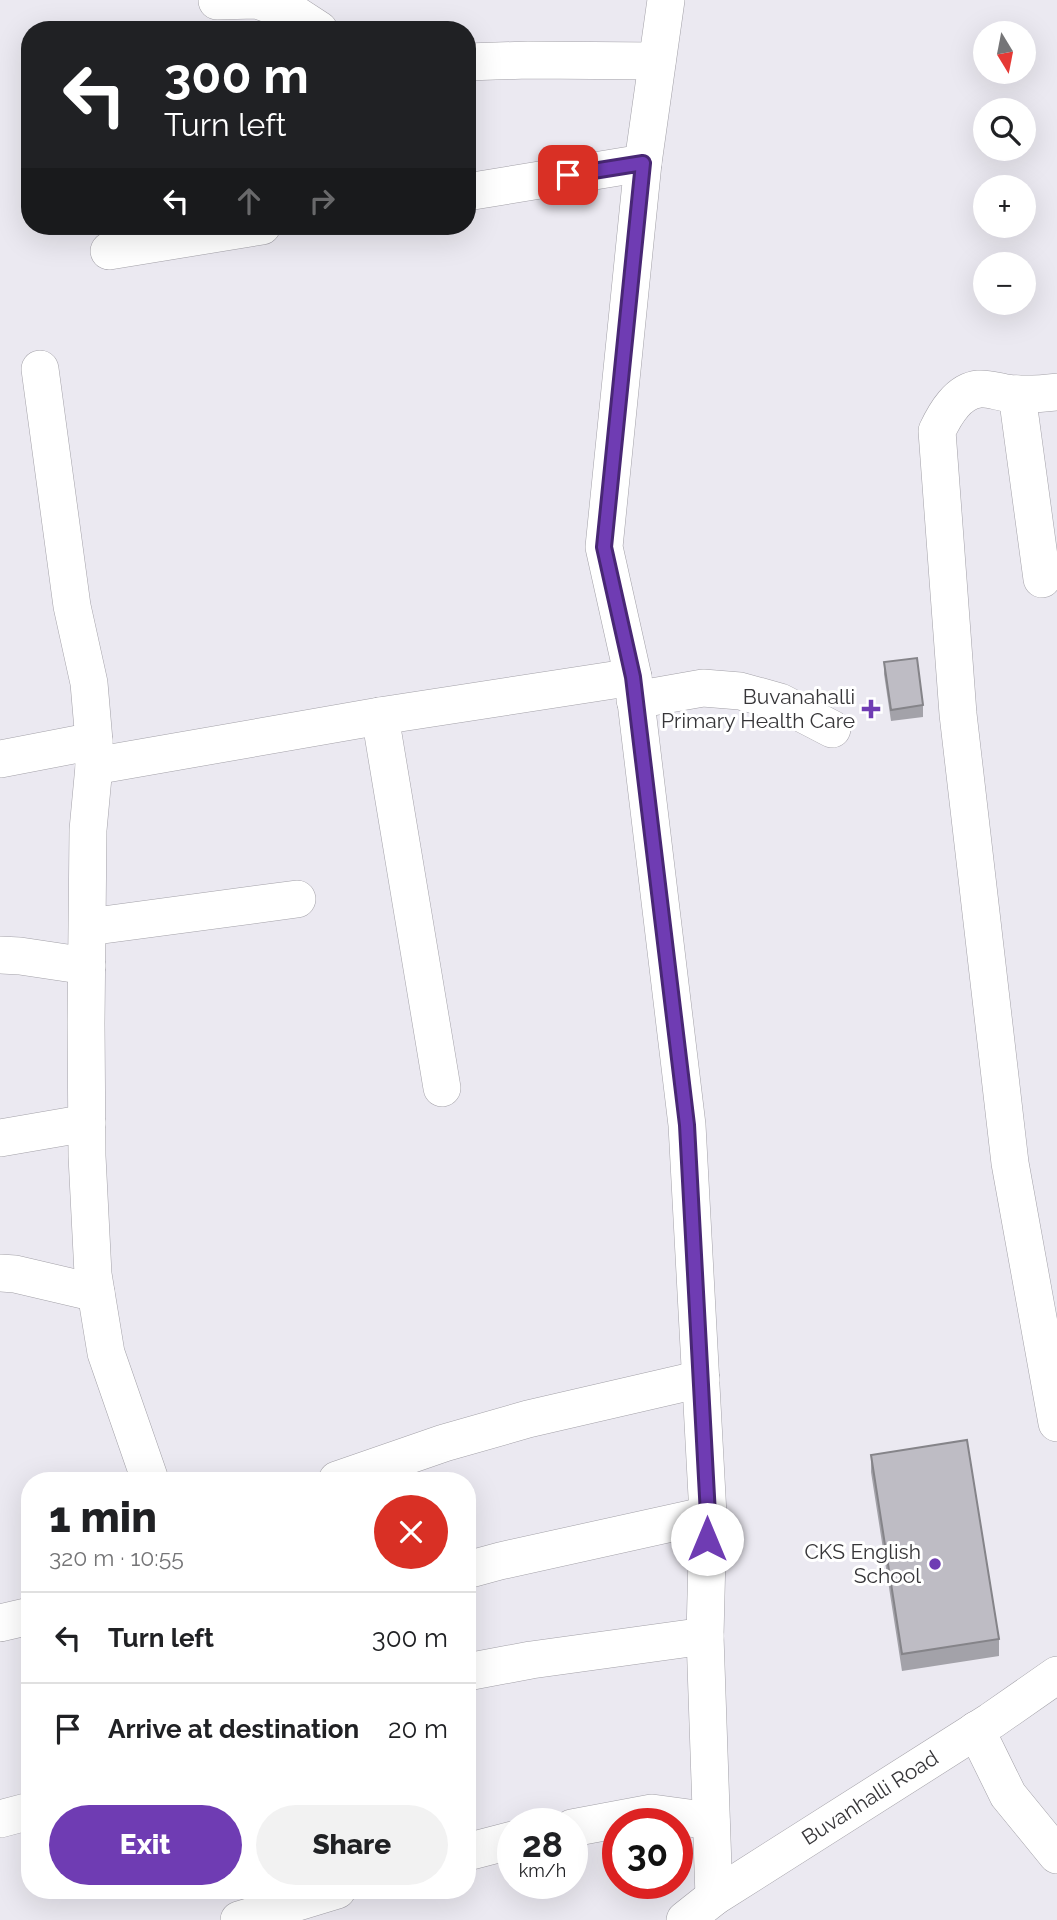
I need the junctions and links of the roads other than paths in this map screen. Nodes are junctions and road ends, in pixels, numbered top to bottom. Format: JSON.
{"nodes":[{"id":1,"x":666,"y":0,"type":"edge"},
{"id":2,"x":217,"y":1,"type":"edge"},
{"id":3,"x":305,"y":21,"type":"edge"},
{"id":4,"x":657,"y":61,"type":"junction"},
{"id":5,"x":476,"y":62,"type":"edge"},
{"id":6,"x":643,"y":163,"type":"junction"},
{"id":7,"x":476,"y":191,"type":"edge"},
{"id":8,"x":207,"y":235,"type":"edge"},
{"id":9,"x":108,"y":251,"type":"dead end"},
{"id":10,"x":40,"y":369,"type":"dead end"},
{"id":11,"x":1057,"y":392,"type":"edge"},
{"id":12,"x":1017,"y":394,"type":"junction"},
{"id":13,"x":1042,"y":579,"type":"dead end"},
{"id":14,"x":634,"y":688,"type":"junction"},
{"id":15,"x":380,"y":716,"type":"junction"},
{"id":16,"x":832,"y":729,"type":"dead end"},
{"id":17,"x":94,"y":753,"type":"junction"},
{"id":18,"x":0,"y":759,"type":"edge"},
{"id":19,"x":297,"y":899,"type":"dead end"},
{"id":20,"x":88,"y":927,"type":"junction"},
{"id":21,"x":0,"y":955,"type":"edge"},
{"id":22,"x":87,"y":966,"type":"junction"},
{"id":23,"x":442,"y":1088,"type":"dead end"},
{"id":24,"x":87,"y":1123,"type":"junction"},
{"id":25,"x":0,"y":1139,"type":"edge"},
{"id":26,"x":0,"y":1273,"type":"edge"},
{"id":27,"x":96,"y":1293,"type":"junction"},
{"id":28,"x":701,"y":1379,"type":"junction"},
{"id":29,"x":1057,"y":1423,"type":"edge"},
{"id":30,"x":147,"y":1472,"type":"edge"},
{"id":31,"x":360,"y":1472,"type":"edge"},
{"id":32,"x":708,"y":1515,"type":"junction"},
{"id":33,"x":476,"y":1568,"type":"edge"},
{"id":34,"x":21,"y":1618,"type":"edge"},
{"id":35,"x":0,"y":1623,"type":"edge"},
{"id":36,"x":705,"y":1636,"type":"junction"},
{"id":37,"x":476,"y":1670,"type":"edge"},
{"id":38,"x":1057,"y":1675,"type":"edge"},
{"id":39,"x":976,"y":1730,"type":"junction"},
{"id":40,"x":21,"y":1813,"type":"edge"},
{"id":41,"x":0,"y":1819,"type":"edge"},
{"id":42,"x":711,"y":1821,"type":"junction"},
{"id":43,"x":588,"y":1825,"type":"edge"},
{"id":44,"x":497,"y":1844,"type":"edge"},
{"id":45,"x":476,"y":1850,"type":"edge"},
{"id":46,"x":1057,"y":1855,"type":"edge"},
{"id":47,"x":714,"y":1897,"type":"junction"},
{"id":48,"x":271,"y":1899,"type":"edge"},
{"id":49,"x":239,"y":1920,"type":"edge"},
{"id":50,"x":685,"y":1920,"type":"edge"}],
"edges":[{"from":1,"to":4,"type":"street"},
{"from":2,"to":3,"type":"street"},
{"from":4,"to":5,"type":"street"},
{"from":4,"to":6,"type":"street"},
{"from":6,"to":7,"type":"street"},
{"from":6,"to":14,"type":"street"},
{"from":8,"to":9,"type":"street"},
{"from":10,"to":17,"type":"street"},
{"from":11,"to":12,"type":"street"},
{"from":12,"to":13,"type":"street"},
{"from":12,"to":29,"type":"street"},
{"from":14,"to":15,"type":"street"},
{"from":14,"to":16,"type":"street"},
{"from":14,"to":28,"type":"street"},
{"from":15,"to":17,"type":"street"},
{"from":15,"to":23,"type":"street"},
{"from":17,"to":18,"type":"street"},
{"from":17,"to":20,"type":"street"},
{"from":19,"to":20,"type":"street"},
{"from":20,"to":22,"type":"street"},
{"from":21,"to":22,"type":"street"},
{"from":22,"to":24,"type":"street"},
{"from":24,"to":25,"type":"street"},
{"from":24,"to":27,"type":"street"},
{"from":26,"to":27,"type":"street"},
{"from":27,"to":30,"type":"street"},
{"from":28,"to":31,"type":"street"},
{"from":28,"to":32,"type":"street"},
{"from":32,"to":33,"type":"street"},
{"from":32,"to":36,"type":"street"},
{"from":34,"to":35,"type":"street"},
{"from":36,"to":37,"type":"street"},
{"from":36,"to":42,"type":"street"},
{"from":38,"to":39,"type":"street","name":"Buvanhalli Road"},
{"from":39,"to":46,"type":"street"},
{"from":39,"to":47,"type":"street","name":"Buvanhalli Road"},
{"from":40,"to":41,"type":"street"},
{"from":42,"to":43,"type":"street"},
{"from":42,"to":47,"type":"street"},
{"from":44,"to":45,"type":"street"},
{"from":47,"to":50,"type":"street","name":"Buvanhalli Road"},
{"from":48,"to":49,"type":"street"}]}
